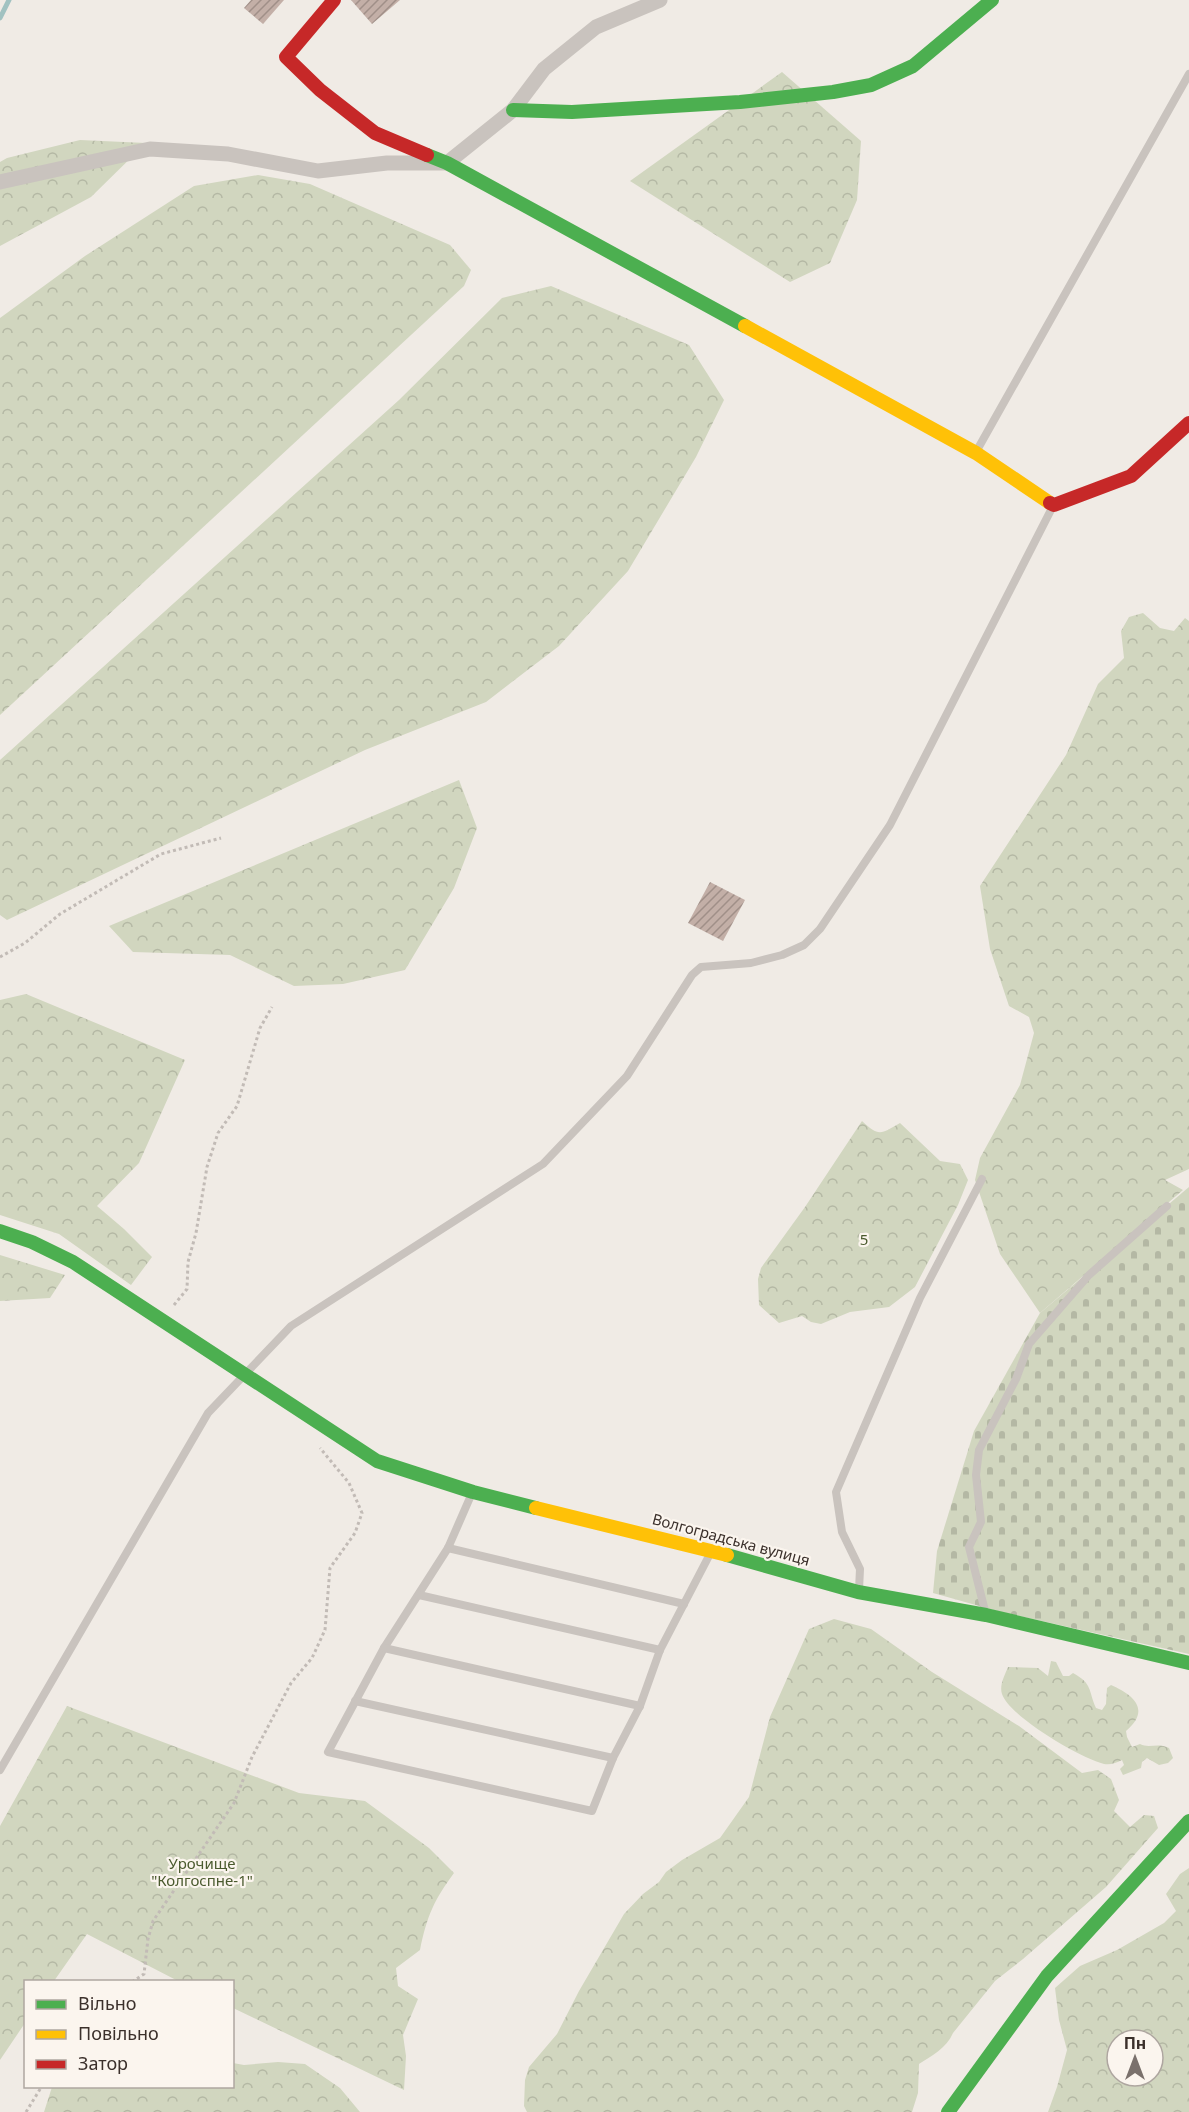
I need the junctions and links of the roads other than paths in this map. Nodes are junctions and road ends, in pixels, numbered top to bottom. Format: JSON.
{"nodes":[{"id":1,"x":334,"y":0,"type":"edge"},
{"id":2,"x":660,"y":0,"type":"edge"},
{"id":3,"x":992,"y":0,"type":"edge"},
{"id":4,"x":1189,"y":74,"type":"edge"},
{"id":5,"x":513,"y":110,"type":"junction"},
{"id":6,"x":447,"y":162,"type":"junction"},
{"id":7,"x":0,"y":182,"type":"edge"},
{"id":8,"x":1189,"y":423,"type":"edge"},
{"id":9,"x":976,"y":453,"type":"junction"},
{"id":10,"x":1054,"y":505,"type":"junction"},
{"id":11,"x":982,"y":1179,"type":"dead end"},
{"id":12,"x":1167,"y":1206,"type":"dead end"},
{"id":13,"x":0,"y":1231,"type":"edge"},
{"id":14,"x":245,"y":1375,"type":"junction"},
{"id":15,"x":473,"y":1492,"type":"junction"},
{"id":16,"x":448,"y":1548,"type":"junction"},
{"id":17,"x":712,"y":1551,"type":"junction"},
{"id":18,"x":858,"y":1592,"type":"junction"},
{"id":19,"x":419,"y":1595,"type":"junction"},
{"id":20,"x":684,"y":1604,"type":"junction"},
{"id":21,"x":986,"y":1615,"type":"junction"},
{"id":22,"x":384,"y":1648,"type":"junction"},
{"id":23,"x":660,"y":1650,"type":"junction"},
{"id":24,"x":1186,"y":1659,"type":"edge"},
{"id":25,"x":355,"y":1701,"type":"junction"},
{"id":26,"x":640,"y":1706,"type":"junction"},
{"id":27,"x":613,"y":1758,"type":"junction"},
{"id":28,"x":0,"y":1770,"type":"edge"},
{"id":29,"x":1189,"y":1821,"type":"edge"},
{"id":30,"x":948,"y":2112,"type":"edge"}],
"edges":[{"from":1,"to":6,"type":"street"},
{"from":2,"to":5,"type":"street"},
{"from":3,"to":5,"type":"street"},
{"from":4,"to":9,"type":"lane"},
{"from":5,"to":6,"type":"street"},
{"from":6,"to":7,"type":"street"},
{"from":6,"to":9,"type":"street"},
{"from":8,"to":10,"type":"street"},
{"from":9,"to":10,"type":"street"},
{"from":10,"to":14,"type":"lane"},
{"from":11,"to":18,"type":"lane"},
{"from":12,"to":21,"type":"lane"},
{"from":13,"to":14,"type":"street","name":"Волгоградська вулиця"},
{"from":14,"to":15,"type":"street","name":"Волгоградська вулиця"},
{"from":14,"to":28,"type":"lane"},
{"from":15,"to":16,"type":"lane"},
{"from":15,"to":17,"type":"street","name":"Волгоградська вулиця"},
{"from":16,"to":19,"type":"lane"},
{"from":16,"to":20,"type":"lane"},
{"from":17,"to":18,"type":"street","name":"Волгоградська вулиця"},
{"from":17,"to":20,"type":"lane"},
{"from":18,"to":21,"type":"street","name":"Волгоградська вулиця"},
{"from":19,"to":22,"type":"lane"},
{"from":19,"to":23,"type":"lane"},
{"from":20,"to":23,"type":"lane"},
{"from":21,"to":24,"type":"street","name":"Волгоградська вулиця"},
{"from":22,"to":25,"type":"lane"},
{"from":22,"to":26,"type":"lane"},
{"from":23,"to":26,"type":"lane"},
{"from":25,"to":27,"type":"lane"},
{"from":25,"to":27,"type":"lane"},
{"from":26,"to":27,"type":"lane"},
{"from":29,"to":30,"type":"street"}]}
